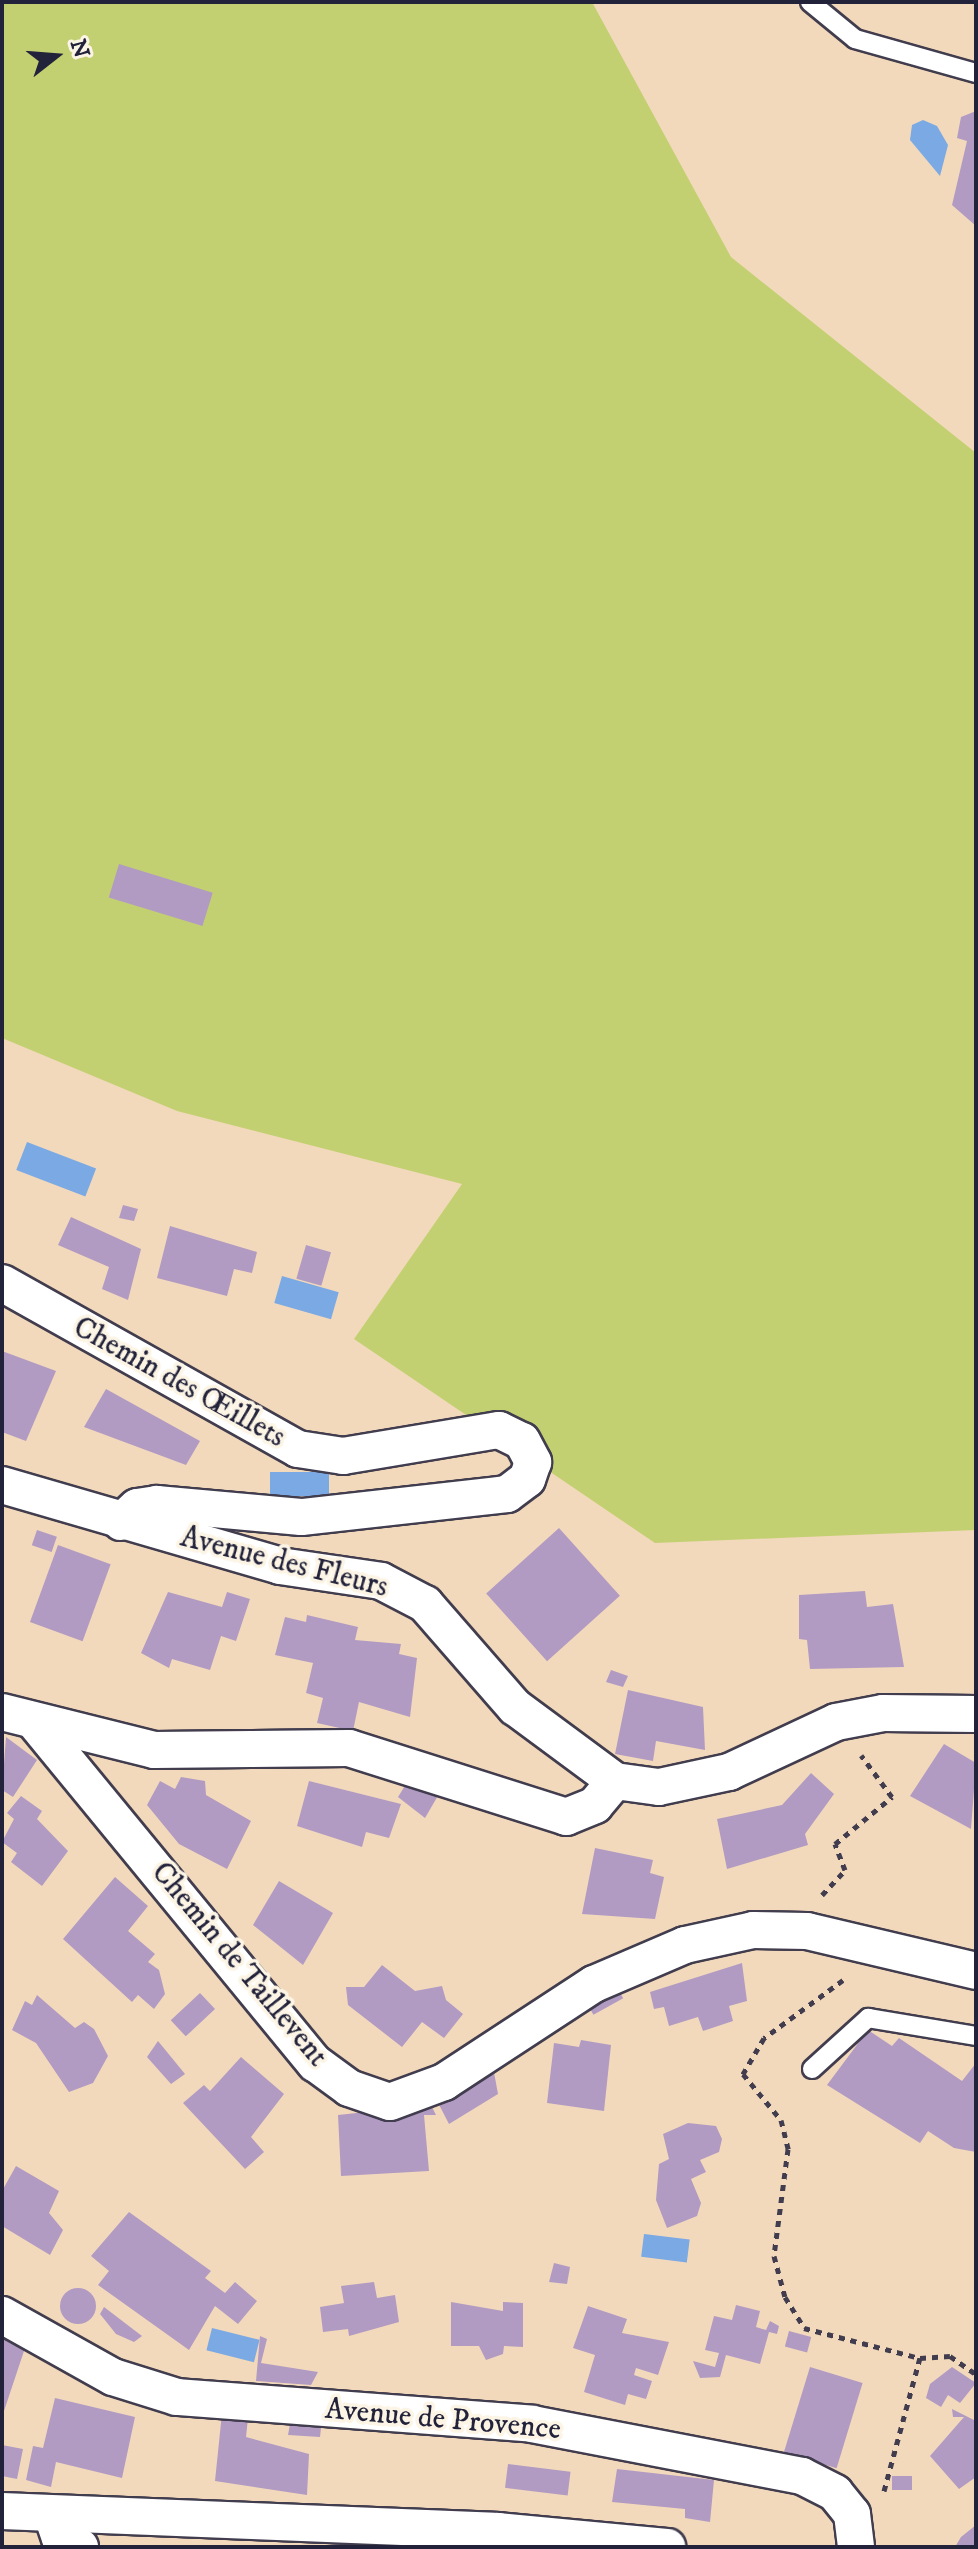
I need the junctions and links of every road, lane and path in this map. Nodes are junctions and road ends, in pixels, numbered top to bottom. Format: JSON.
{"nodes":[{"id":1,"x":810,"y":2,"type":"edge"},
{"id":2,"x":976,"y":73,"type":"edge"},
{"id":3,"x":2,"y":1283,"type":"edge"},
{"id":4,"x":2,"y":1485,"type":"edge"},
{"id":5,"x":121,"y":1522,"type":"junction"},
{"id":6,"x":2,"y":1712,"type":"edge"},
{"id":7,"x":976,"y":1714,"type":"edge"},
{"id":8,"x":37,"y":1725,"type":"junction"},
{"id":9,"x":615,"y":1781,"type":"junction"},
{"id":10,"x":976,"y":1971,"type":"edge"},
{"id":11,"x":976,"y":2036,"type":"edge"},
{"id":12,"x":812,"y":2069,"type":"dead end"},
{"id":13,"x":2,"y":2315,"type":"edge"},
{"id":14,"x":976,"y":2374,"type":"edge"},
{"id":15,"x":880,"y":2504,"type":"dead end"},
{"id":16,"x":2,"y":2511,"type":"edge"},
{"id":17,"x":53,"y":2518,"type":"junction"},
{"id":18,"x":80,"y":2547,"type":"edge"},
{"id":19,"x":667,"y":2547,"type":"edge"},
{"id":20,"x":856,"y":2547,"type":"edge"}],
"edges":[{"from":1,"to":2,"type":"lane"},
{"from":3,"to":5,"type":"street","name":"Chemin des Œillets"},
{"from":4,"to":5,"type":"street","name":"Avenue des Fleurs"},
{"from":5,"to":9,"type":"street","name":"Avenue des Fleurs"},
{"from":6,"to":8,"type":"street"},
{"from":7,"to":9,"type":"street"},
{"from":8,"to":9,"type":"street"},
{"from":8,"to":10,"type":"street","name":"Chemin de Taillevent"},
{"from":11,"to":12,"type":"lane"},
{"from":13,"to":20,"type":"street","name":"Avenue de Provence"},
{"from":14,"to":15,"type":"path"},
{"from":16,"to":17,"type":"street"},
{"from":17,"to":18,"type":"street"},
{"from":17,"to":19,"type":"street"}]}
